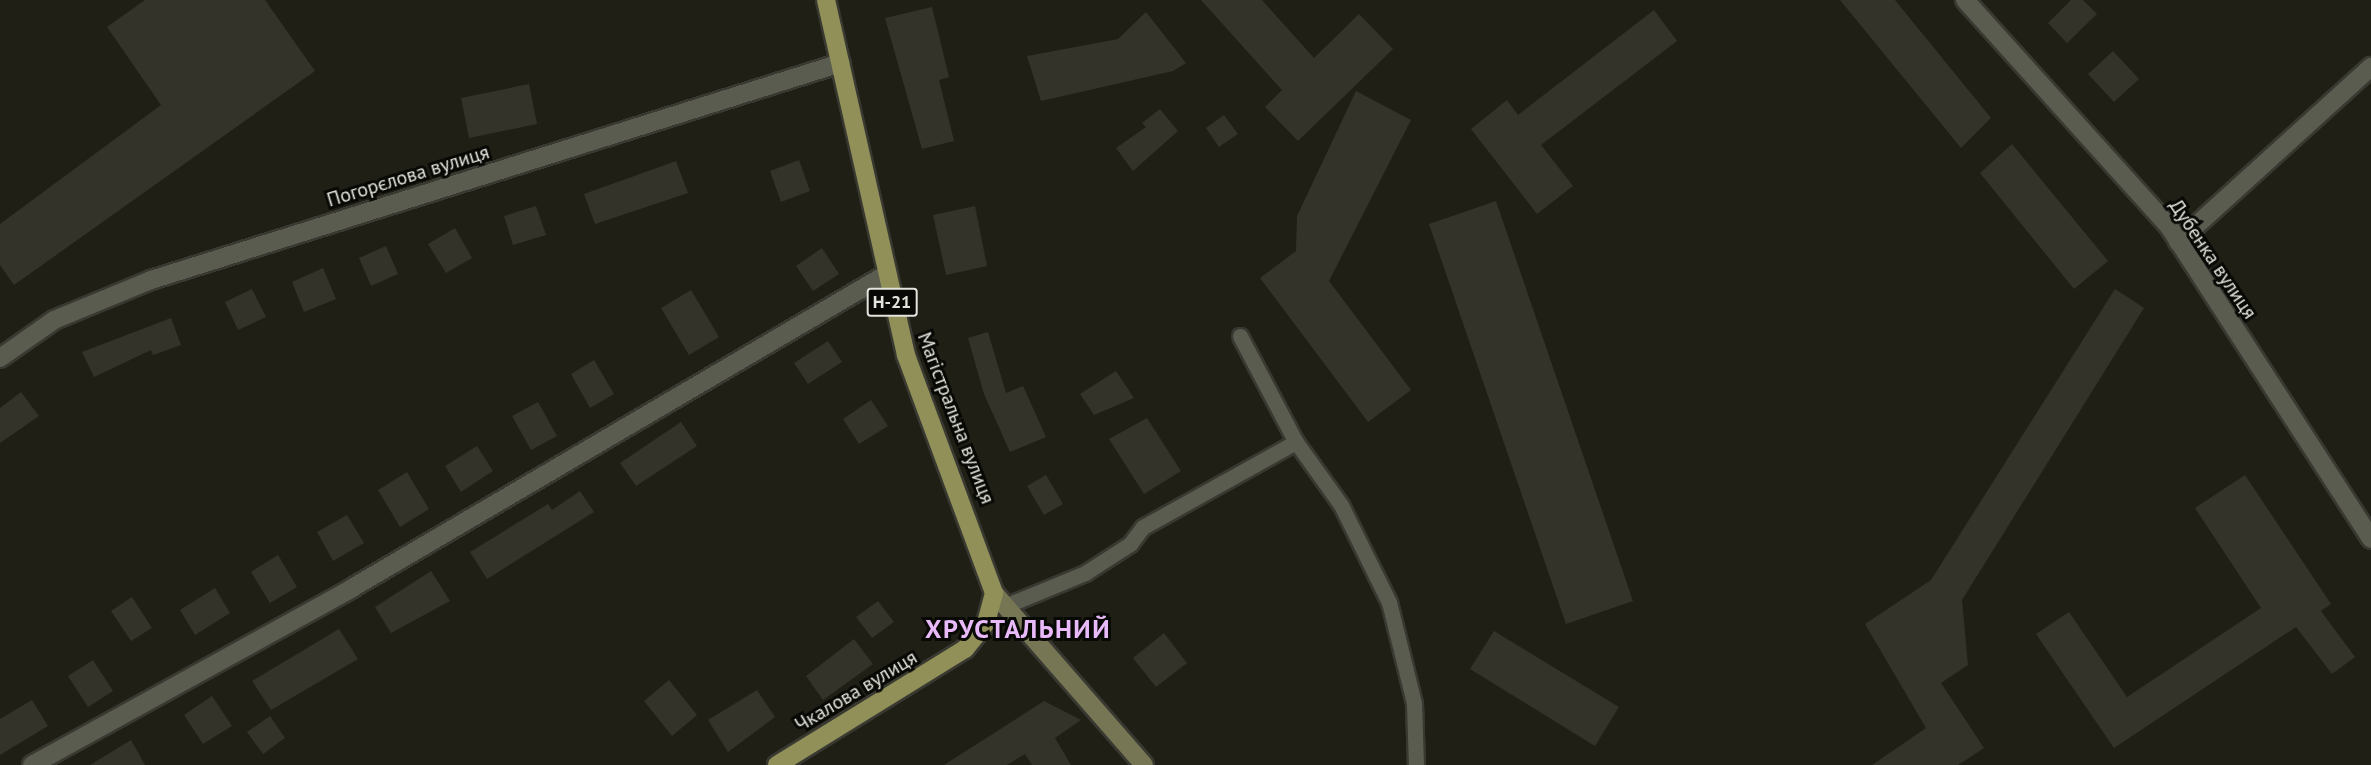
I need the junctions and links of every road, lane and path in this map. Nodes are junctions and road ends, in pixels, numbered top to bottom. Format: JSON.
{"nodes":[{"id":1,"x":826,"y":0,"type":"edge"},
{"id":2,"x":1965,"y":0,"type":"edge"},
{"id":3,"x":842,"y":63,"type":"junction"},
{"id":4,"x":2371,"y":67,"type":"edge"},
{"id":5,"x":2178,"y":242,"type":"junction"},
{"id":6,"x":885,"y":275,"type":"junction"},
{"id":7,"x":1240,"y":336,"type":"dead end"},
{"id":8,"x":0,"y":358,"type":"edge"},
{"id":9,"x":1296,"y":442,"type":"junction"},
{"id":10,"x":2371,"y":539,"type":"edge"},
{"id":11,"x":1000,"y":599,"type":"junction"},
{"id":12,"x":32,"y":765,"type":"edge"},
{"id":13,"x":777,"y":765,"type":"edge"},
{"id":14,"x":1144,"y":765,"type":"edge"},
{"id":15,"x":1416,"y":765,"type":"edge"}],
"edges":[{"from":1,"to":3,"type":"main road","name":"Магістральна вулиця","number":"Н-21"},
{"from":2,"to":5,"type":"street","name":"Дубенка вулиця"},
{"from":3,"to":6,"type":"main road","name":"Магістральна вулиця","number":"Н-21"},
{"from":3,"to":8,"type":"street","name":"Погорєлова вулиця"},
{"from":4,"to":5,"type":"street"},
{"from":5,"to":10,"type":"street","name":"Дубенка вулиця"},
{"from":6,"to":11,"type":"main road","name":"Магістральна вулиця","number":"Н-21"},
{"from":6,"to":12,"type":"street"},
{"from":7,"to":9,"type":"lane"},
{"from":9,"to":11,"type":"lane"},
{"from":9,"to":15,"type":"lane"},
{"from":11,"to":13,"type":"main road","name":"Чкалова вулиця"},
{"from":11,"to":14,"type":"street","name":"Магістральна вулиця"}]}
